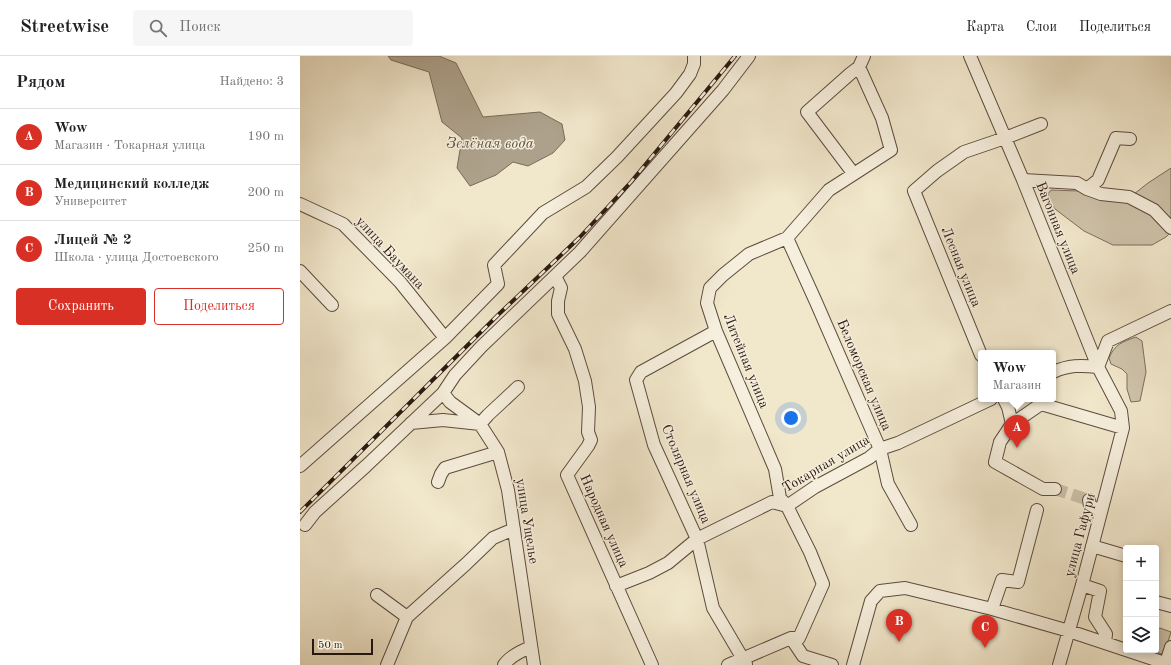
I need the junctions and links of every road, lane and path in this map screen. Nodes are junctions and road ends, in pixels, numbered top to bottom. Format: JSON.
{"nodes":[{"id":1,"x":694,"y":56,"type":"edge"},
{"id":2,"x":750,"y":56,"type":"edge"},
{"id":3,"x":970,"y":56,"type":"edge"},
{"id":4,"x":862,"y":61,"type":"edge"},
{"id":5,"x":1041,"y":124,"type":"dead end"},
{"id":6,"x":1005,"y":138,"type":"junction"},
{"id":7,"x":1130,"y":139,"type":"dead end"},
{"id":8,"x":853,"y":173,"type":"junction"},
{"id":9,"x":1023,"y":180,"type":"junction"},
{"id":10,"x":1087,"y":189,"type":"junction"},
{"id":11,"x":300,"y":204,"type":"edge"},
{"id":12,"x":1171,"y":228,"type":"edge"},
{"id":13,"x":787,"y":238,"type":"junction"},
{"id":14,"x":300,"y":271,"type":"edge"},
{"id":15,"x":555,"y":276,"type":"junction"},
{"id":16,"x":332,"y":304,"type":"dead end"},
{"id":17,"x":1171,"y":311,"type":"edge"},
{"id":18,"x":716,"y":331,"type":"junction"},
{"id":19,"x":445,"y":338,"type":"junction"},
{"id":20,"x":979,"y":350,"type":"edge"},
{"id":21,"x":1098,"y":367,"type":"junction"},
{"id":22,"x":1056,"y":371,"type":"edge"},
{"id":23,"x":518,"y":387,"type":"dead end"},
{"id":24,"x":447,"y":397,"type":"junction"},
{"id":25,"x":985,"y":402,"type":"edge"},
{"id":26,"x":1006,"y":402,"type":"edge"},
{"id":27,"x":1121,"y":411,"type":"joint"},
{"id":28,"x":411,"y":423,"type":"junction"},
{"id":29,"x":480,"y":424,"type":"junction"},
{"id":30,"x":1012,"y":424,"type":"junction"},
{"id":31,"x":1123,"y":428,"type":"junction"},
{"id":32,"x":880,"y":449,"type":"junction"},
{"id":33,"x":498,"y":452,"type":"junction"},
{"id":34,"x":300,"y":466,"type":"edge"},
{"id":35,"x":438,"y":482,"type":"dead end"},
{"id":36,"x":1048,"y":487,"type":"tunnel mouth"},
{"id":37,"x":1089,"y":500,"type":"tunnel mouth"},
{"id":38,"x":787,"y":506,"type":"junction"},
{"id":39,"x":1037,"y":510,"type":"dead end"},
{"id":40,"x":1101,"y":511,"type":"junction"},
{"id":41,"x":305,"y":525,"type":"dead end"},
{"id":42,"x":911,"y":525,"type":"dead end"},
{"id":43,"x":514,"y":529,"type":"junction"},
{"id":44,"x":697,"y":539,"type":"junction"},
{"id":45,"x":1092,"y":546,"type":"junction"},
{"id":46,"x":1123,"y":555,"type":"edge"},
{"id":47,"x":1082,"y":585,"type":"junction"},
{"id":48,"x":616,"y":586,"type":"junction"},
{"id":49,"x":377,"y":595,"type":"dead end"},
{"id":50,"x":1159,"y":603,"type":"edge"},
{"id":51,"x":1171,"y":606,"type":"edge"},
{"id":52,"x":992,"y":609,"type":"junction"},
{"id":53,"x":407,"y":617,"type":"junction"},
{"id":54,"x":1068,"y":631,"type":"junction"},
{"id":55,"x":790,"y":638,"type":"junction"},
{"id":56,"x":1105,"y":643,"type":"junction"},
{"id":57,"x":531,"y":647,"type":"junction"},
{"id":58,"x":1123,"y":647,"type":"edge"},
{"id":59,"x":1171,"y":647,"type":"edge"},
{"id":60,"x":1146,"y":653,"type":"edge"},
{"id":61,"x":744,"y":661,"type":"edge"},
{"id":62,"x":1168,"y":664,"type":"edge"},
{"id":63,"x":387,"y":665,"type":"edge"},
{"id":64,"x":504,"y":665,"type":"edge"},
{"id":65,"x":534,"y":665,"type":"edge"},
{"id":66,"x":652,"y":665,"type":"edge"},
{"id":67,"x":728,"y":665,"type":"edge"},
{"id":68,"x":832,"y":665,"type":"edge"},
{"id":69,"x":853,"y":665,"type":"edge"},
{"id":70,"x":1059,"y":665,"type":"edge"}],
"edges":[{"from":1,"to":19,"type":"street"},
{"from":2,"to":15,"type":"street"},
{"from":3,"to":6,"type":"street","name":"Вагонная улица"},
{"from":4,"to":8,"type":"street"},
{"from":4,"to":8,"type":"street"},
{"from":5,"to":6,"type":"street"},
{"from":6,"to":9,"type":"street","name":"Вагонная улица"},
{"from":6,"to":20,"type":"street","name":"Лесная улица"},
{"from":7,"to":10,"type":"street"},
{"from":8,"to":13,"type":"street"},
{"from":9,"to":10,"type":"street"},
{"from":9,"to":21,"type":"street","name":"Вагонная улица"},
{"from":10,"to":12,"type":"street"},
{"from":11,"to":19,"type":"street","name":"улица Баумана"},
{"from":13,"to":18,"type":"street","name":"Литейная улица"},
{"from":13,"to":32,"type":"street","name":"Беломорская улица"},
{"from":14,"to":16,"type":"street"},
{"from":15,"to":24,"type":"street"},
{"from":15,"to":48,"type":"street","name":"Народная улица"},
{"from":17,"to":21,"type":"street"},
{"from":18,"to":38,"type":"street","name":"Литейная улица"},
{"from":18,"to":44,"type":"street","name":"Столярная улица"},
{"from":19,"to":34,"type":"street"},
{"from":21,"to":22,"type":"street"},
{"from":21,"to":27,"type":"street","name":"Вагонная улица"},
{"from":23,"to":29,"type":"street"},
{"from":24,"to":28,"type":"street"},
{"from":24,"to":29,"type":"street","name":"улица Ущелье"},
{"from":25,"to":32,"type":"street","name":"Токарная улица"},
{"from":26,"to":30,"type":"street"},
{"from":27,"to":31,"type":"street","name":"улица Гафури"},
{"from":28,"to":29,"type":"street"},
{"from":28,"to":41,"type":"street"},
{"from":29,"to":33,"type":"street","name":"улица Ущелье"},
{"from":30,"to":31,"type":"street"},
{"from":30,"to":36,"type":"street"},
{"from":31,"to":40,"type":"street","name":"улица Гафури"},
{"from":32,"to":38,"type":"street","name":"Токарная улица"},
{"from":32,"to":42,"type":"street","name":"Беломорская улица"},
{"from":33,"to":35,"type":"street"},
{"from":33,"to":43,"type":"street","name":"улица Ущелье"},
{"from":37,"to":40,"type":"street"},
{"from":38,"to":44,"type":"street","name":"Токарная улица"},
{"from":38,"to":55,"type":"street","name":"Литейная улица"},
{"from":39,"to":52,"type":"street"},
{"from":40,"to":45,"type":"street","name":"улица Гафури"},
{"from":43,"to":53,"type":"street"},
{"from":43,"to":57,"type":"street","name":"улица Ущелье"},
{"from":44,"to":48,"type":"street","name":"Токарная улица"},
{"from":44,"to":61,"type":"street","name":"Столярная улица"},
{"from":45,"to":46,"type":"street"},
{"from":45,"to":47,"type":"street","name":"улица Гафури"},
{"from":47,"to":54,"type":"street","name":"улица Гафури"},
{"from":47,"to":56,"type":"street"},
{"from":48,"to":66,"type":"street","name":"Народная улица"},
{"from":49,"to":53,"type":"street"},
{"from":50,"to":51,"type":"street"},
{"from":52,"to":54,"type":"street"},
{"from":52,"to":69,"type":"street"},
{"from":53,"to":63,"type":"street"},
{"from":54,"to":56,"type":"street"},
{"from":54,"to":70,"type":"street","name":"улица Гафури"},
{"from":55,"to":61,"type":"street"},
{"from":55,"to":68,"type":"street"},
{"from":56,"to":58,"type":"street"},
{"from":57,"to":64,"type":"street"},
{"from":57,"to":65,"type":"street","name":"улица Ущелье"},
{"from":59,"to":62,"type":"street"},
{"from":60,"to":62,"type":"street"},
{"from":61,"to":67,"type":"street"}]}
